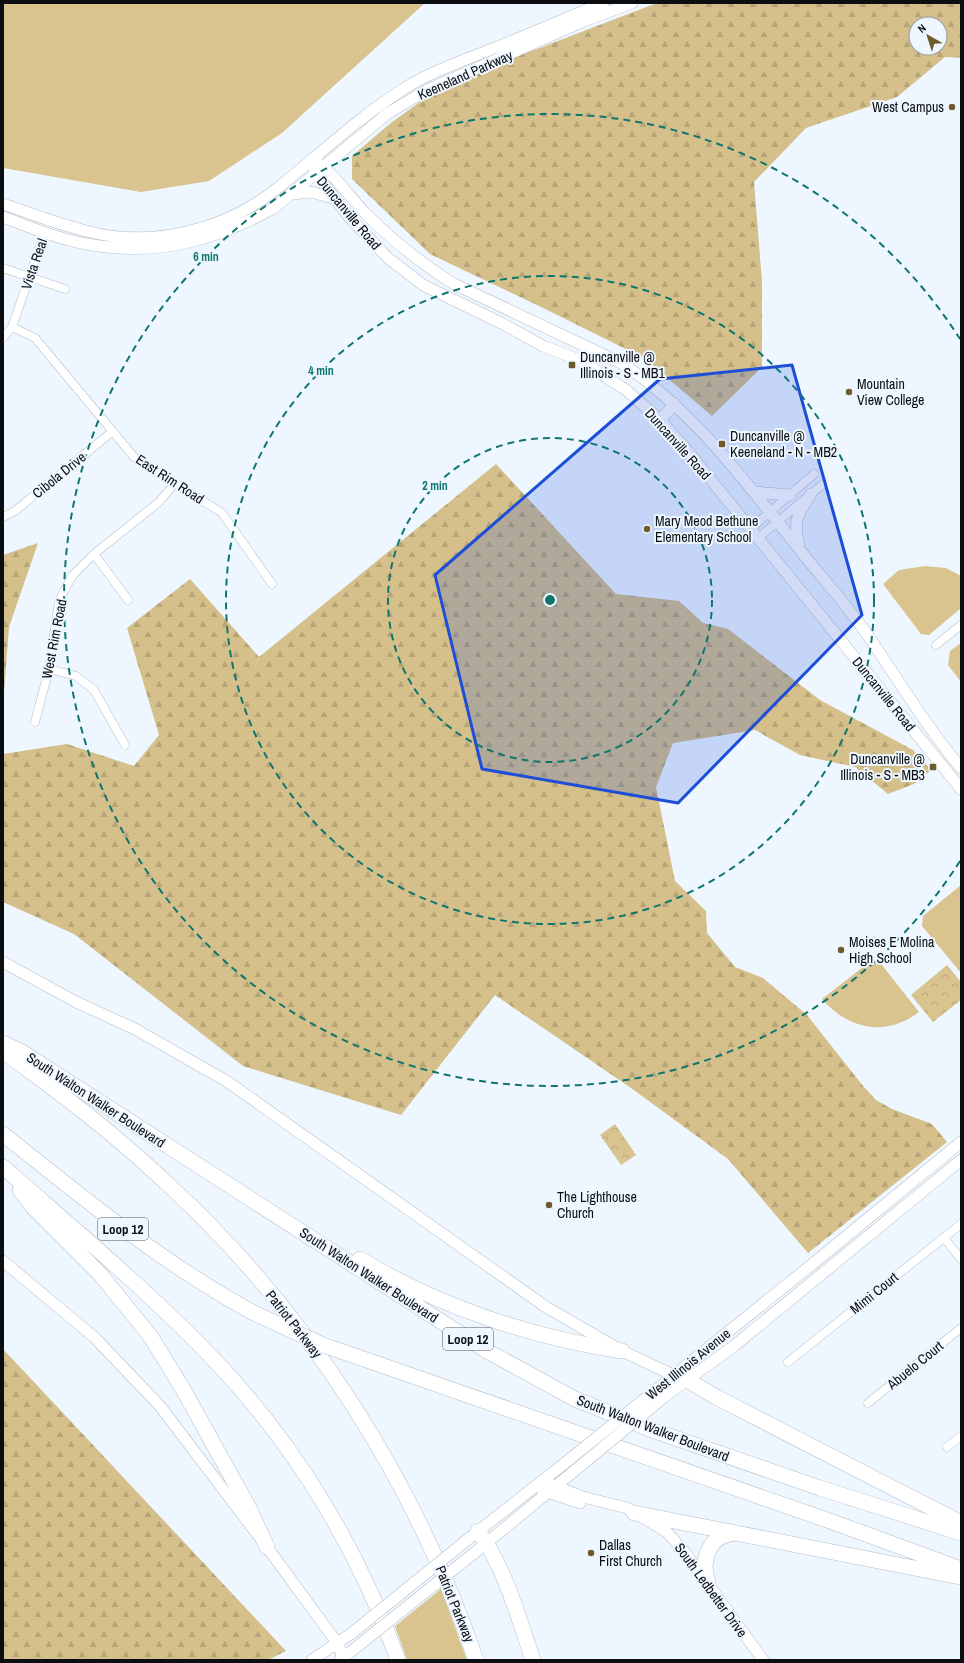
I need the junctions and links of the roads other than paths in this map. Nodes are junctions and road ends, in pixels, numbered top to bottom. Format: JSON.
{"nodes":[{"id":1,"x":603,"y":3,"type":"edge"},
{"id":2,"x":632,"y":3,"type":"edge"},
{"id":3,"x":348,"y":129,"type":"junction"},
{"id":4,"x":357,"y":139,"type":"junction"},
{"id":5,"x":312,"y":159,"type":"junction"},
{"id":6,"x":320,"y":170,"type":"junction"},
{"id":7,"x":292,"y":195,"type":"junction"},
{"id":8,"x":333,"y":198,"type":"junction"},
{"id":9,"x":3,"y":204,"type":"edge"},
{"id":10,"x":3,"y":217,"type":"edge"},
{"id":11,"x":49,"y":220,"type":"junction"},
{"id":12,"x":45,"y":232,"type":"junction"},
{"id":13,"x":420,"y":261,"type":"junction"},
{"id":14,"x":3,"y":268,"type":"edge"},
{"id":15,"x":410,"y":276,"type":"junction"},
{"id":16,"x":29,"y":277,"type":"junction"},
{"id":17,"x":65,"y":289,"type":"dead end"},
{"id":18,"x":12,"y":327,"type":"junction"},
{"id":19,"x":550,"y":330,"type":"junction"},
{"id":20,"x":3,"y":338,"type":"edge"},
{"id":21,"x":542,"y":346,"type":"junction"},
{"id":22,"x":675,"y":404,"type":"junction"},
{"id":23,"x":660,"y":420,"type":"junction"},
{"id":24,"x":113,"y":431,"type":"junction"},
{"id":25,"x":814,"y":474,"type":"dead end"},
{"id":26,"x":175,"y":483,"type":"junction"},
{"id":27,"x":822,"y":485,"type":"dead end"},
{"id":28,"x":754,"y":492,"type":"junction"},
{"id":29,"x":811,"y":494,"type":"junction"},
{"id":30,"x":790,"y":496,"type":"junction"},
{"id":31,"x":770,"y":512,"type":"junction"},
{"id":32,"x":3,"y":517,"type":"edge"},
{"id":33,"x":778,"y":522,"type":"junction"},
{"id":34,"x":750,"y":529,"type":"junction"},
{"id":35,"x":758,"y":538,"type":"junction"},
{"id":36,"x":800,"y":551,"type":"junction"},
{"id":37,"x":94,"y":554,"type":"junction"},
{"id":38,"x":272,"y":584,"type":"dead end"},
{"id":39,"x":128,"y":600,"type":"dead end"},
{"id":40,"x":961,"y":625,"type":"edge"},
{"id":41,"x":936,"y":645,"type":"dead end"},
{"id":42,"x":49,"y":669,"type":"junction"},
{"id":43,"x":35,"y":722,"type":"dead end"},
{"id":44,"x":125,"y":745,"type":"dead end"},
{"id":45,"x":961,"y":768,"type":"edge"},
{"id":46,"x":961,"y":789,"type":"edge"},
{"id":47,"x":3,"y":962,"type":"edge"},
{"id":48,"x":3,"y":1043,"type":"edge"},
{"id":49,"x":3,"y":1051,"type":"edge"},
{"id":50,"x":3,"y":1134,"type":"edge"},
{"id":51,"x":961,"y":1142,"type":"edge"},
{"id":52,"x":961,"y":1160,"type":"edge"},
{"id":53,"x":4,"y":1167,"type":"edge"},
{"id":54,"x":231,"y":1186,"type":"junction"},
{"id":55,"x":961,"y":1224,"type":"edge"},
{"id":56,"x":944,"y":1238,"type":"junction"},
{"id":57,"x":961,"y":1259,"type":"edge"},
{"id":58,"x":3,"y":1261,"type":"edge"},
{"id":59,"x":815,"y":1262,"type":"junction"},
{"id":60,"x":823,"y":1273,"type":"junction"},
{"id":61,"x":755,"y":1311,"type":"junction"},
{"id":62,"x":762,"y":1322,"type":"junction"},
{"id":63,"x":961,"y":1328,"type":"edge"},
{"id":64,"x":622,"y":1351,"type":"junction"},
{"id":65,"x":788,"y":1362,"type":"dead end"},
{"id":66,"x":680,"y":1377,"type":"junction"},
{"id":67,"x":868,"y":1403,"type":"dead end"},
{"id":68,"x":961,"y":1436,"type":"edge"},
{"id":69,"x":947,"y":1447,"type":"dead end"},
{"id":70,"x":578,"y":1468,"type":"junction"},
{"id":71,"x":539,"y":1484,"type":"junction"},
{"id":72,"x":551,"y":1490,"type":"junction"},
{"id":73,"x":582,"y":1497,"type":"junction"},
{"id":74,"x":634,"y":1513,"type":"junction"},
{"id":75,"x":961,"y":1524,"type":"edge"},
{"id":76,"x":741,"y":1533,"type":"junction"},
{"id":77,"x":961,"y":1533,"type":"edge"},
{"id":78,"x":477,"y":1538,"type":"junction"},
{"id":79,"x":268,"y":1547,"type":"junction"},
{"id":80,"x":961,"y":1569,"type":"edge"},
{"id":81,"x":961,"y":1577,"type":"edge"},
{"id":82,"x":708,"y":1583,"type":"junction"},
{"id":83,"x":338,"y":1644,"type":"junction"},
{"id":84,"x":342,"y":1659,"type":"edge"},
{"id":85,"x":312,"y":1660,"type":"edge"},
{"id":86,"x":398,"y":1660,"type":"edge"},
{"id":87,"x":476,"y":1660,"type":"edge"},
{"id":88,"x":533,"y":1660,"type":"edge"},
{"id":89,"x":763,"y":1660,"type":"edge"}],
"edges":[{"from":1,"to":3,"type":"main road","name":"Keeneland Parkway"},
{"from":2,"to":4,"type":"main road","name":"Keeneland Parkway"},
{"from":3,"to":4,"type":"main road"},
{"from":3,"to":5,"type":"main road","name":"Keeneland Parkway"},
{"from":4,"to":6,"type":"main road","name":"Keeneland Parkway"},
{"from":5,"to":6,"type":"main road","name":"Duncanville Road"},
{"from":5,"to":11,"type":"main road","name":"Keeneland Parkway"},
{"from":6,"to":7,"type":"main road","name":"Keeneland Parkway"},
{"from":6,"to":8,"type":"main road","name":"Duncanville Road"},
{"from":6,"to":13,"type":"main road","name":"Duncanville Road"},
{"from":7,"to":8,"type":"main road"},
{"from":7,"to":12,"type":"main road","name":"Keeneland Parkway"},
{"from":8,"to":15,"type":"main road","name":"Duncanville Road"},
{"from":9,"to":11,"type":"main road","name":"Keeneland Parkway"},
{"from":10,"to":12,"type":"main road","name":"Keeneland Parkway"},
{"from":11,"to":12,"type":"main road","name":"Vista Real"},
{"from":12,"to":16,"type":"street","name":"Vista Real"},
{"from":13,"to":15,"type":"main road"},
{"from":13,"to":19,"type":"main road","name":"Duncanville Road"},
{"from":14,"to":16,"type":"street"},
{"from":15,"to":21,"type":"main road","name":"Duncanville Road"},
{"from":16,"to":17,"type":"street"},
{"from":16,"to":18,"type":"street","name":"Vista Real"},
{"from":18,"to":20,"type":"street","name":"Vista Real"},
{"from":18,"to":24,"type":"street","name":"East Rim Road"},
{"from":19,"to":21,"type":"main road"},
{"from":19,"to":22,"type":"main road","name":"Duncanville Road"},
{"from":21,"to":23,"type":"main road","name":"Duncanville Road"},
{"from":22,"to":23,"type":"main road"},
{"from":22,"to":28,"type":"main road","name":"Duncanville Road"},
{"from":23,"to":34,"type":"main road","name":"Duncanville Road"},
{"from":24,"to":26,"type":"street","name":"East Rim Road"},
{"from":24,"to":32,"type":"street","name":"Cibola Drive"},
{"from":25,"to":30,"type":"street"},
{"from":26,"to":37,"type":"street","name":"West Rim Road"},
{"from":26,"to":38,"type":"street","name":"East Rim Road"},
{"from":27,"to":29,"type":"street"},
{"from":28,"to":30,"type":"main road"},
{"from":28,"to":31,"type":"main road","name":"Duncanville Road"},
{"from":29,"to":33,"type":"street"},
{"from":29,"to":36,"type":"main road"},
{"from":30,"to":31,"type":"street"},
{"from":31,"to":33,"type":"main road","name":"Duncanville Road"},
{"from":31,"to":34,"type":"street"},
{"from":33,"to":35,"type":"street"},
{"from":33,"to":36,"type":"main road","name":"Duncanville Road"},
{"from":34,"to":35,"type":"main road","name":"Duncanville Road"},
{"from":35,"to":46,"type":"main road","name":"Duncanville Road"},
{"from":36,"to":45,"type":"main road","name":"Duncanville Road"},
{"from":37,"to":39,"type":"street"},
{"from":37,"to":42,"type":"street","name":"West Rim Road"},
{"from":40,"to":41,"type":"street"},
{"from":42,"to":43,"type":"street","name":"West Rim Road"},
{"from":42,"to":44,"type":"street"},
{"from":47,"to":64,"type":"main road"},
{"from":48,"to":54,"type":"highway","name":"South Walton Walker Boulevard","number":"Loop 12"},
{"from":49,"to":87,"type":"highway","name":"Patriot Parkway"},
{"from":50,"to":80,"type":"highway","name":"South Walton Walker Boulevard","number":"Loop 12","bridge":true},
{"from":51,"to":59,"type":"main road","name":"West Illinois Avenue"},
{"from":52,"to":60,"type":"main road","name":"West Illinois Avenue"},
{"from":53,"to":79,"type":"highway"},
{"from":53,"to":86,"type":"highway"},
{"from":54,"to":64,"type":"highway"},
{"from":54,"to":77,"type":"highway","name":"South Walton Walker Boulevard","number":"Loop 12"},
{"from":55,"to":56,"type":"street","name":"Mimi Court"},
{"from":56,"to":57,"type":"street"},
{"from":56,"to":65,"type":"street","name":"Mimi Court"},
{"from":58,"to":79,"type":"main road"},
{"from":59,"to":60,"type":"main road"},
{"from":59,"to":61,"type":"main road","name":"West Illinois Avenue"},
{"from":60,"to":62,"type":"main road","name":"West Illinois Avenue"},
{"from":61,"to":62,"type":"main road"},
{"from":61,"to":66,"type":"main road","name":"West Illinois Avenue"},
{"from":62,"to":66,"type":"main road","name":"West Illinois Avenue"},
{"from":63,"to":67,"type":"street","name":"Abuelo Court"},
{"from":64,"to":66,"type":"main road"},
{"from":66,"to":70,"type":"main road","name":"West Illinois Avenue","bridge":true},
{"from":66,"to":71,"type":"main road","name":"West Illinois Avenue","bridge":true},
{"from":66,"to":75,"type":"highway"},
{"from":68,"to":69,"type":"street"},
{"from":70,"to":72,"type":"main road","name":"West Illinois Avenue"},
{"from":70,"to":73,"type":"main road"},
{"from":71,"to":72,"type":"main road","name":"South Ledbetter Drive"},
{"from":71,"to":78,"type":"main road","name":"West Illinois Avenue"},
{"from":72,"to":73,"type":"main road","name":"South Ledbetter Drive"},
{"from":72,"to":74,"type":"main road","name":"South Ledbetter Drive"},
{"from":72,"to":78,"type":"main road","name":"West Illinois Avenue"},
{"from":73,"to":74,"type":"main road","name":"South Ledbetter Drive"},
{"from":74,"to":76,"type":"highway"},
{"from":74,"to":82,"type":"main road","name":"South Ledbetter Drive"},
{"from":76,"to":81,"type":"highway"},
{"from":76,"to":82,"type":"highway"},
{"from":78,"to":83,"type":"main road","name":"West Illinois Avenue","bridge":true},
{"from":78,"to":84,"type":"main road","name":"West Illinois Avenue","bridge":true},
{"from":78,"to":88,"type":"highway"},
{"from":79,"to":83,"type":"main road"},
{"from":82,"to":89,"type":"main road","name":"South Ledbetter Drive"},
{"from":83,"to":84,"type":"main road"},
{"from":83,"to":85,"type":"main road","name":"West Illinois Avenue"}]}
